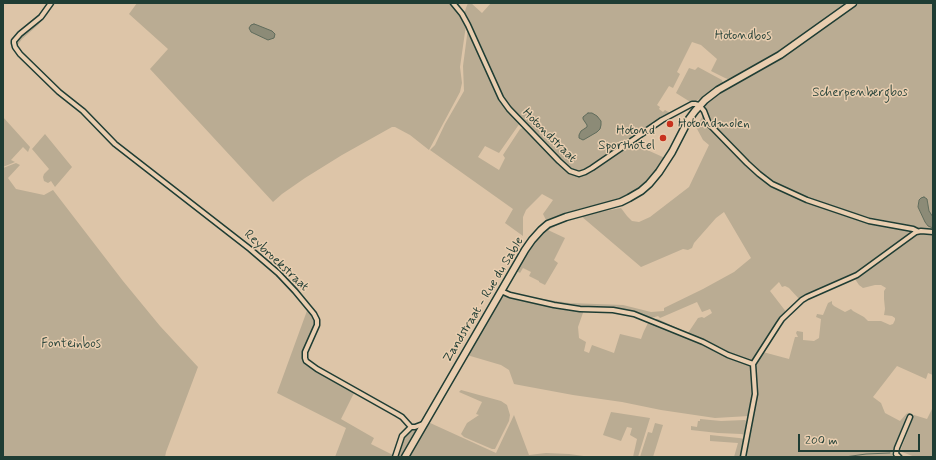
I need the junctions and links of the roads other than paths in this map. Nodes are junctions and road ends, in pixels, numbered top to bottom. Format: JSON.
{"nodes":[{"id":1,"x":51,"y":3,"type":"edge"},
{"id":2,"x":453,"y":3,"type":"edge"},
{"id":3,"x":853,"y":3,"type":"edge"},
{"id":4,"x":701,"y":107,"type":"junction"},
{"id":5,"x":918,"y":231,"type":"junction"},
{"id":6,"x":933,"y":232,"type":"edge"},
{"id":7,"x":501,"y":291,"type":"junction"},
{"id":8,"x":753,"y":364,"type":"junction"},
{"id":9,"x":910,"y":417,"type":"dead end"},
{"id":10,"x":424,"y":424,"type":"junction"},
{"id":11,"x":411,"y":426,"type":"junction"},
{"id":12,"x":395,"y":457,"type":"edge"},
{"id":13,"x":405,"y":457,"type":"edge"},
{"id":14,"x":743,"y":457,"type":"edge"},
{"id":15,"x":899,"y":457,"type":"edge"}],
"edges":[{"from":1,"to":11,"type":"street","name":"Reybroekstraat"},
{"from":2,"to":4,"type":"street","name":"Hotondstraat"},
{"from":3,"to":4,"type":"main road","name":"Zandstraat - Rue du Sable"},
{"from":4,"to":5,"type":"street"},
{"from":4,"to":7,"type":"main road","name":"Zandstraat - Rue du Sable"},
{"from":5,"to":6,"type":"street"},
{"from":5,"to":8,"type":"street"},
{"from":7,"to":8,"type":"street"},
{"from":7,"to":10,"type":"main road","name":"Zandstraat - Rue du Sable"},
{"from":8,"to":14,"type":"street"},
{"from":9,"to":15,"type":"street"},
{"from":10,"to":11,"type":"street"},
{"from":10,"to":13,"type":"main road","name":"Zandstraat - Rue du Sable"},
{"from":11,"to":12,"type":"street"}]}
